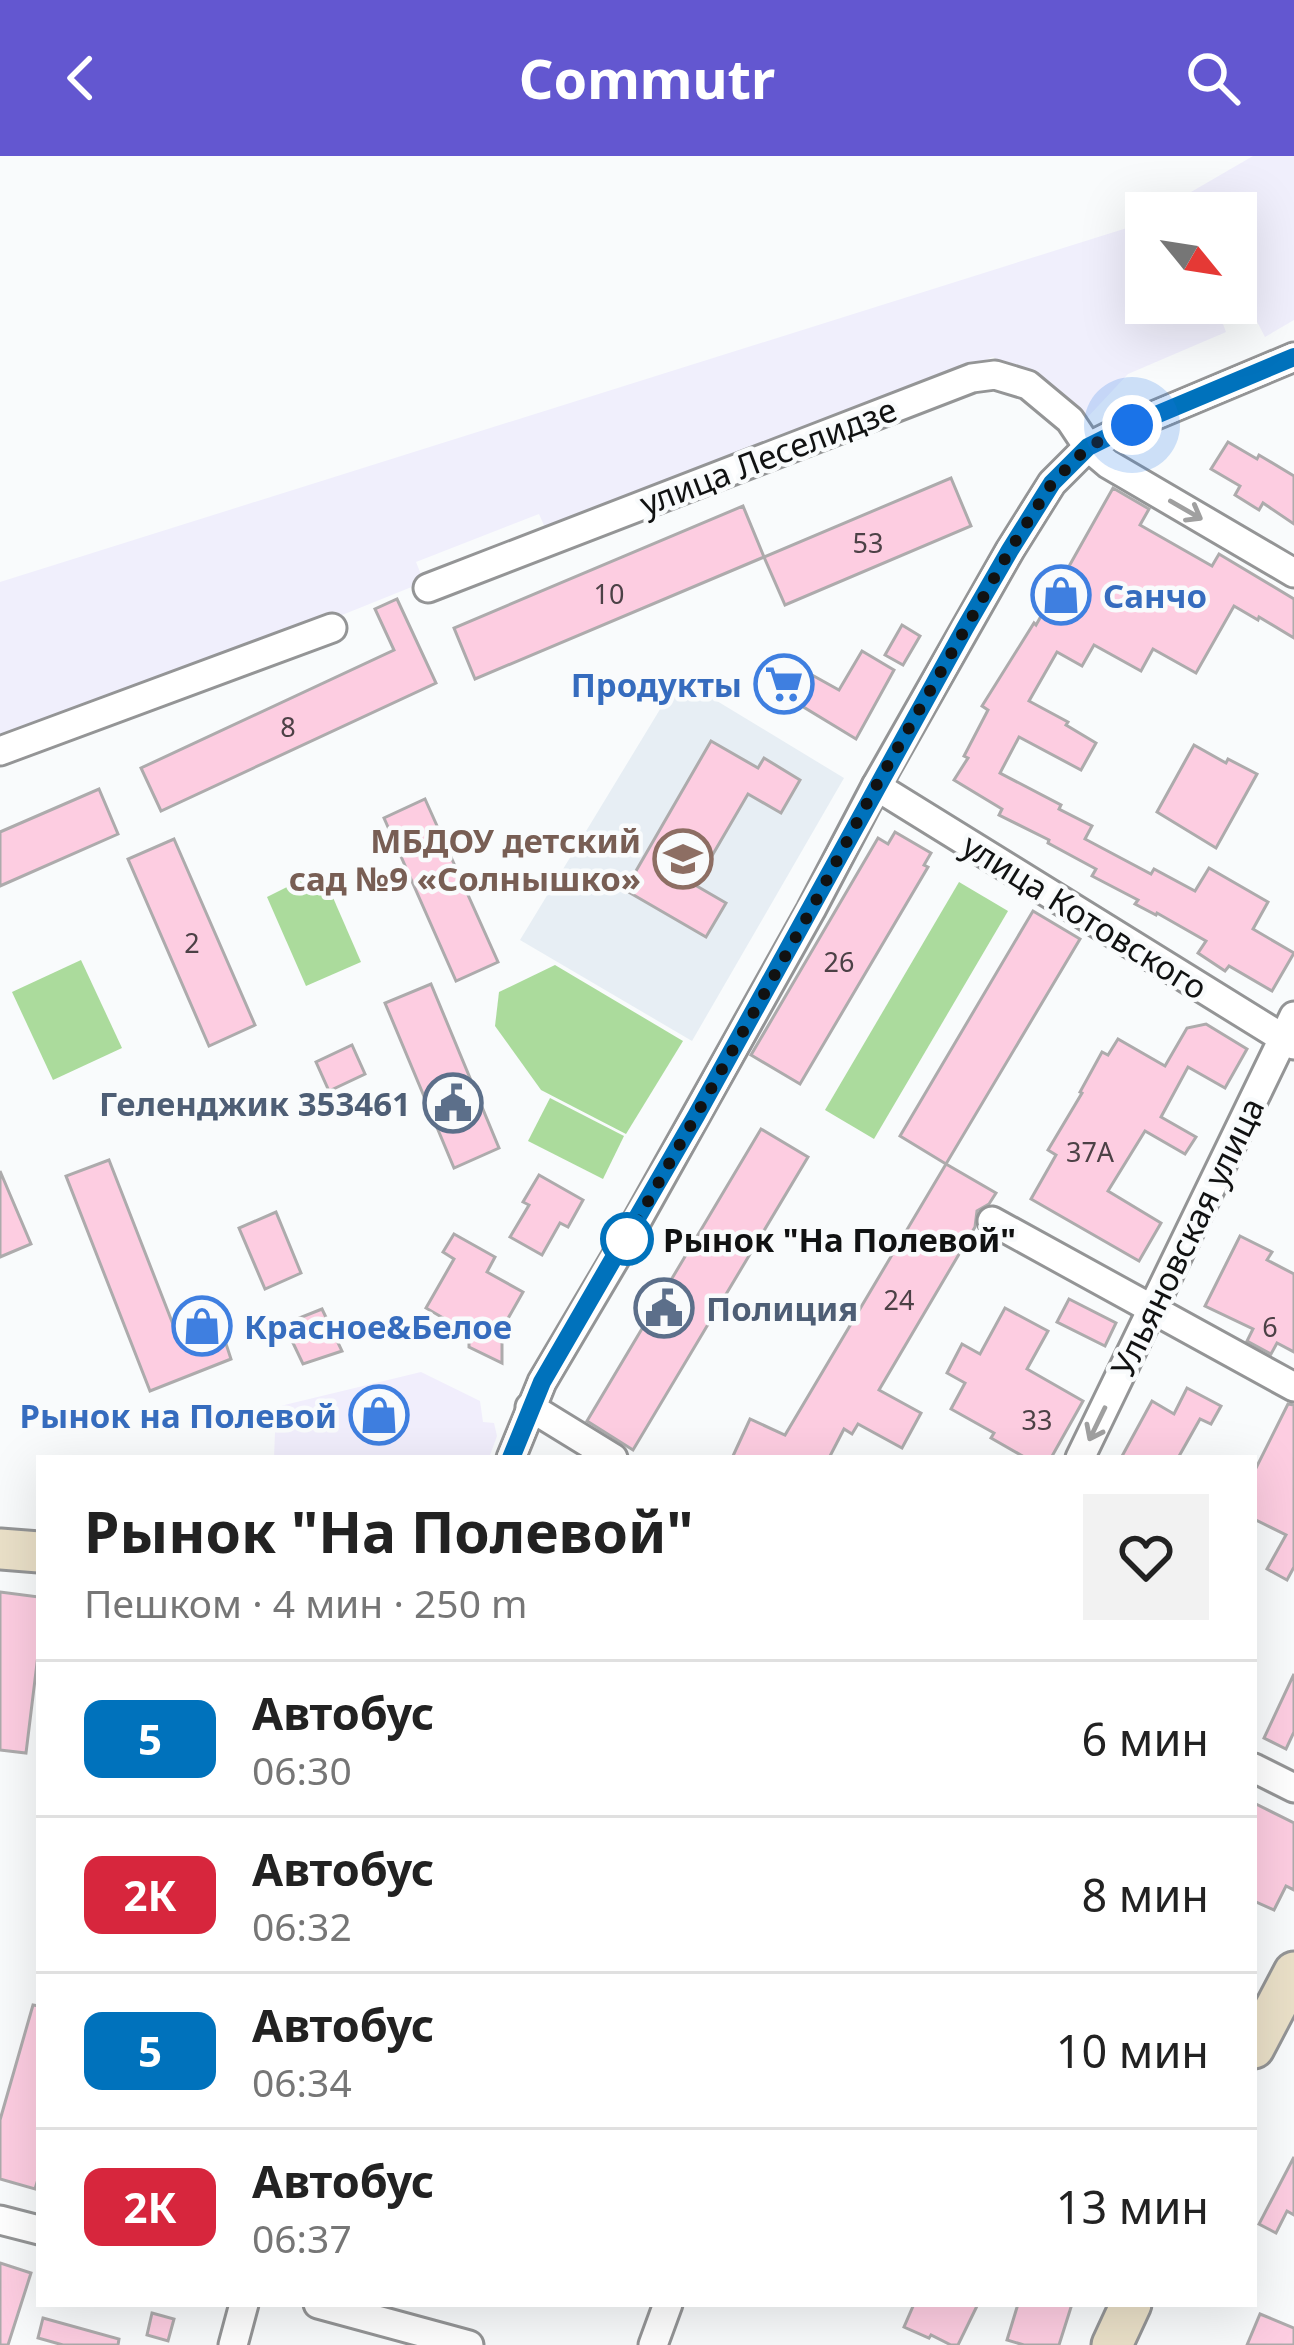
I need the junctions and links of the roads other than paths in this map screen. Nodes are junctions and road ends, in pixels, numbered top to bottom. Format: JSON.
{"nodes":[{"id":1,"x":1294,"y":357,"type":"edge"},
{"id":2,"x":1088,"y":447,"type":"junction"},
{"id":3,"x":1294,"y":573,"type":"edge"},
{"id":4,"x":428,"y":588,"type":"dead end"},
{"id":5,"x":332,"y":628,"type":"dead end"},
{"id":6,"x":0,"y":751,"type":"edge"},
{"id":7,"x":876,"y":786,"type":"junction"},
{"id":8,"x":1290,"y":1033,"type":"edge"},
{"id":9,"x":992,"y":1221,"type":"dead end"},
{"id":10,"x":1154,"y":1311,"type":"junction"},
{"id":11,"x":1294,"y":1387,"type":"edge"},
{"id":12,"x":530,"y":1407,"type":"junction"},
{"id":13,"x":513,"y":1455,"type":"edge"},
{"id":14,"x":608,"y":1455,"type":"edge"},
{"id":15,"x":1082,"y":1455,"type":"edge"},
{"id":16,"x":0,"y":1549,"type":"edge"},
{"id":17,"x":36,"y":1552,"type":"edge"},
{"id":18,"x":1257,"y":1770,"type":"edge"},
{"id":19,"x":1294,"y":1788,"type":"edge"},
{"id":20,"x":1294,"y":1972,"type":"edge"},
{"id":21,"x":1257,"y":2042,"type":"edge"},
{"id":22,"x":0,"y":2220,"type":"edge"},
{"id":23,"x":36,"y":2229,"type":"edge"},
{"id":24,"x":243,"y":2307,"type":"edge"},
{"id":25,"x":329,"y":2307,"type":"edge"},
{"id":26,"x":667,"y":2307,"type":"edge"},
{"id":27,"x":1130,"y":2307,"type":"edge"},
{"id":28,"x":233,"y":2345,"type":"edge"},
{"id":29,"x":470,"y":2345,"type":"edge"},
{"id":30,"x":653,"y":2345,"type":"edge"},
{"id":31,"x":1112,"y":2345,"type":"edge"}],
"edges":[{"from":1,"to":2,"type":"street"},
{"from":2,"to":3,"type":"street","name":"улица Леселидзе","one_way":true},
{"from":2,"to":4,"type":"street","name":"улица Леселидзе"},
{"from":2,"to":7,"type":"street"},
{"from":5,"to":6,"type":"street"},
{"from":7,"to":8,"type":"street","name":"улица Котовского"},
{"from":7,"to":12,"type":"street"},
{"from":8,"to":10,"type":"street","name":"Ульяновская улица"},
{"from":9,"to":10,"type":"street"},
{"from":10,"to":11,"type":"street"},
{"from":10,"to":15,"type":"street","name":"Ульяновская улица","one_way":true},
{"from":12,"to":13,"type":"street"},
{"from":12,"to":14,"type":"street"},
{"from":16,"to":17,"type":"street"},
{"from":18,"to":19,"type":"street"},
{"from":20,"to":21,"type":"street"},
{"from":22,"to":23,"type":"street"},
{"from":24,"to":28,"type":"street"},
{"from":25,"to":29,"type":"street"},
{"from":26,"to":30,"type":"street"},
{"from":27,"to":31,"type":"street"}]}
